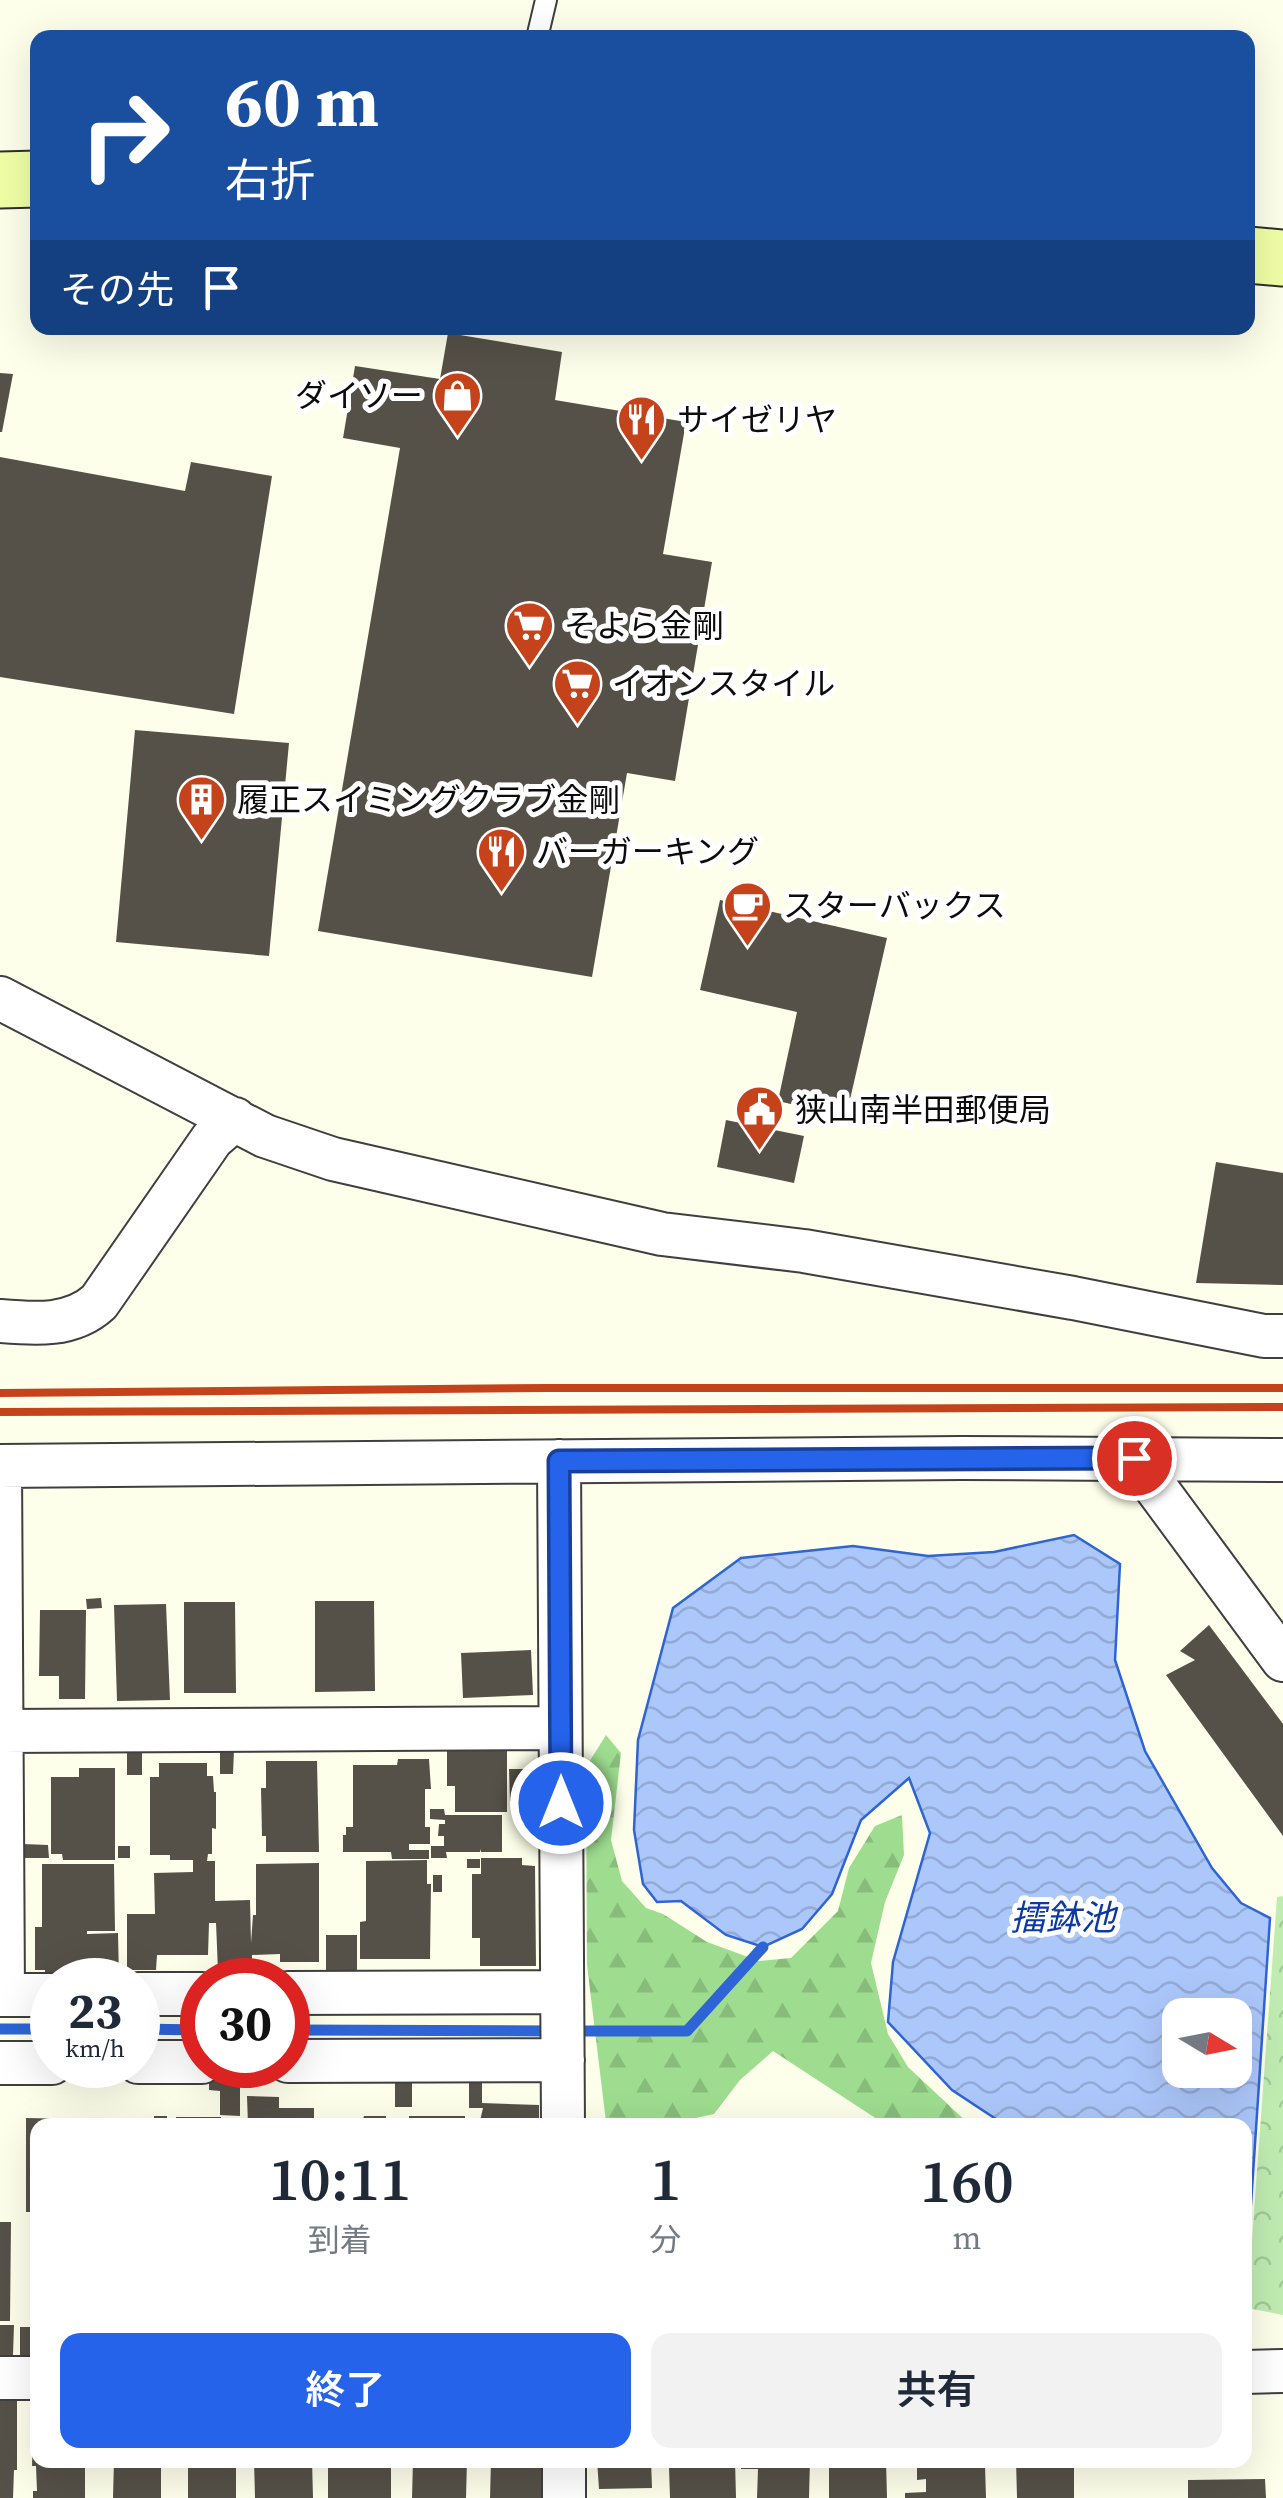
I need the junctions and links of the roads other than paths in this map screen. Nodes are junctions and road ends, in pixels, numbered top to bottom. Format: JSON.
{"nodes":[{"id":1,"x":546,"y":0,"type":"edge"},
{"id":2,"x":539,"y":30,"type":"edge"},
{"id":3,"x":30,"y":179,"type":"edge"},
{"id":4,"x":0,"y":180,"type":"edge"},
{"id":5,"x":1255,"y":256,"type":"edge"},
{"id":6,"x":1283,"y":258,"type":"edge"},
{"id":7,"x":0,"y":998,"type":"edge"},
{"id":8,"x":234,"y":1119,"type":"junction"},
{"id":9,"x":0,"y":1321,"type":"edge"},
{"id":10,"x":1283,"y":1336,"type":"edge"},
{"id":11,"x":1134,"y":1458,"type":"junction"},
{"id":12,"x":1283,"y":1460,"type":"edge"},
{"id":13,"x":559,"y":1461,"type":"junction"},
{"id":14,"x":0,"y":1466,"type":"edge"},
{"id":15,"x":1283,"y":1660,"type":"edge"},
{"id":16,"x":560,"y":1728,"type":"junction"},
{"id":17,"x":0,"y":1731,"type":"edge"},
{"id":18,"x":1,"y":1995,"type":"edge"},
{"id":19,"x":30,"y":1995,"type":"edge"},
{"id":20,"x":310,"y":1996,"type":"edge"},
{"id":21,"x":562,"y":2027,"type":"junction"},
{"id":22,"x":310,"y":2059,"type":"edge"},
{"id":23,"x":30,"y":2062,"type":"edge"},
{"id":24,"x":0,"y":2063,"type":"edge"},
{"id":25,"x":563,"y":2118,"type":"edge"},
{"id":26,"x":1252,"y":2372,"type":"edge"},
{"id":27,"x":1283,"y":2372,"type":"edge"},
{"id":28,"x":0,"y":2378,"type":"edge"},
{"id":29,"x":30,"y":2378,"type":"edge"},
{"id":30,"x":564,"y":2468,"type":"edge"},
{"id":31,"x":564,"y":2498,"type":"edge"}],
"edges":[{"from":1,"to":2,"type":"lane"},
{"from":3,"to":4,"type":"street"},
{"from":5,"to":6,"type":"street"},
{"from":7,"to":8,"type":"street"},
{"from":8,"to":9,"type":"street"},
{"from":8,"to":10,"type":"street"},
{"from":11,"to":12,"type":"street"},
{"from":11,"to":13,"type":"street"},
{"from":11,"to":15,"type":"street"},
{"from":13,"to":14,"type":"street"},
{"from":13,"to":16,"type":"street"},
{"from":14,"to":17,"type":"street"},
{"from":16,"to":17,"type":"street"},
{"from":16,"to":21,"type":"street"},
{"from":17,"to":18,"type":"street"},
{"from":18,"to":19,"type":"street"},
{"from":20,"to":21,"type":"street"},
{"from":21,"to":22,"type":"street"},
{"from":21,"to":25,"type":"street"},
{"from":23,"to":24,"type":"street"},
{"from":26,"to":27,"type":"street"},
{"from":28,"to":29,"type":"street"},
{"from":30,"to":31,"type":"street"}]}
